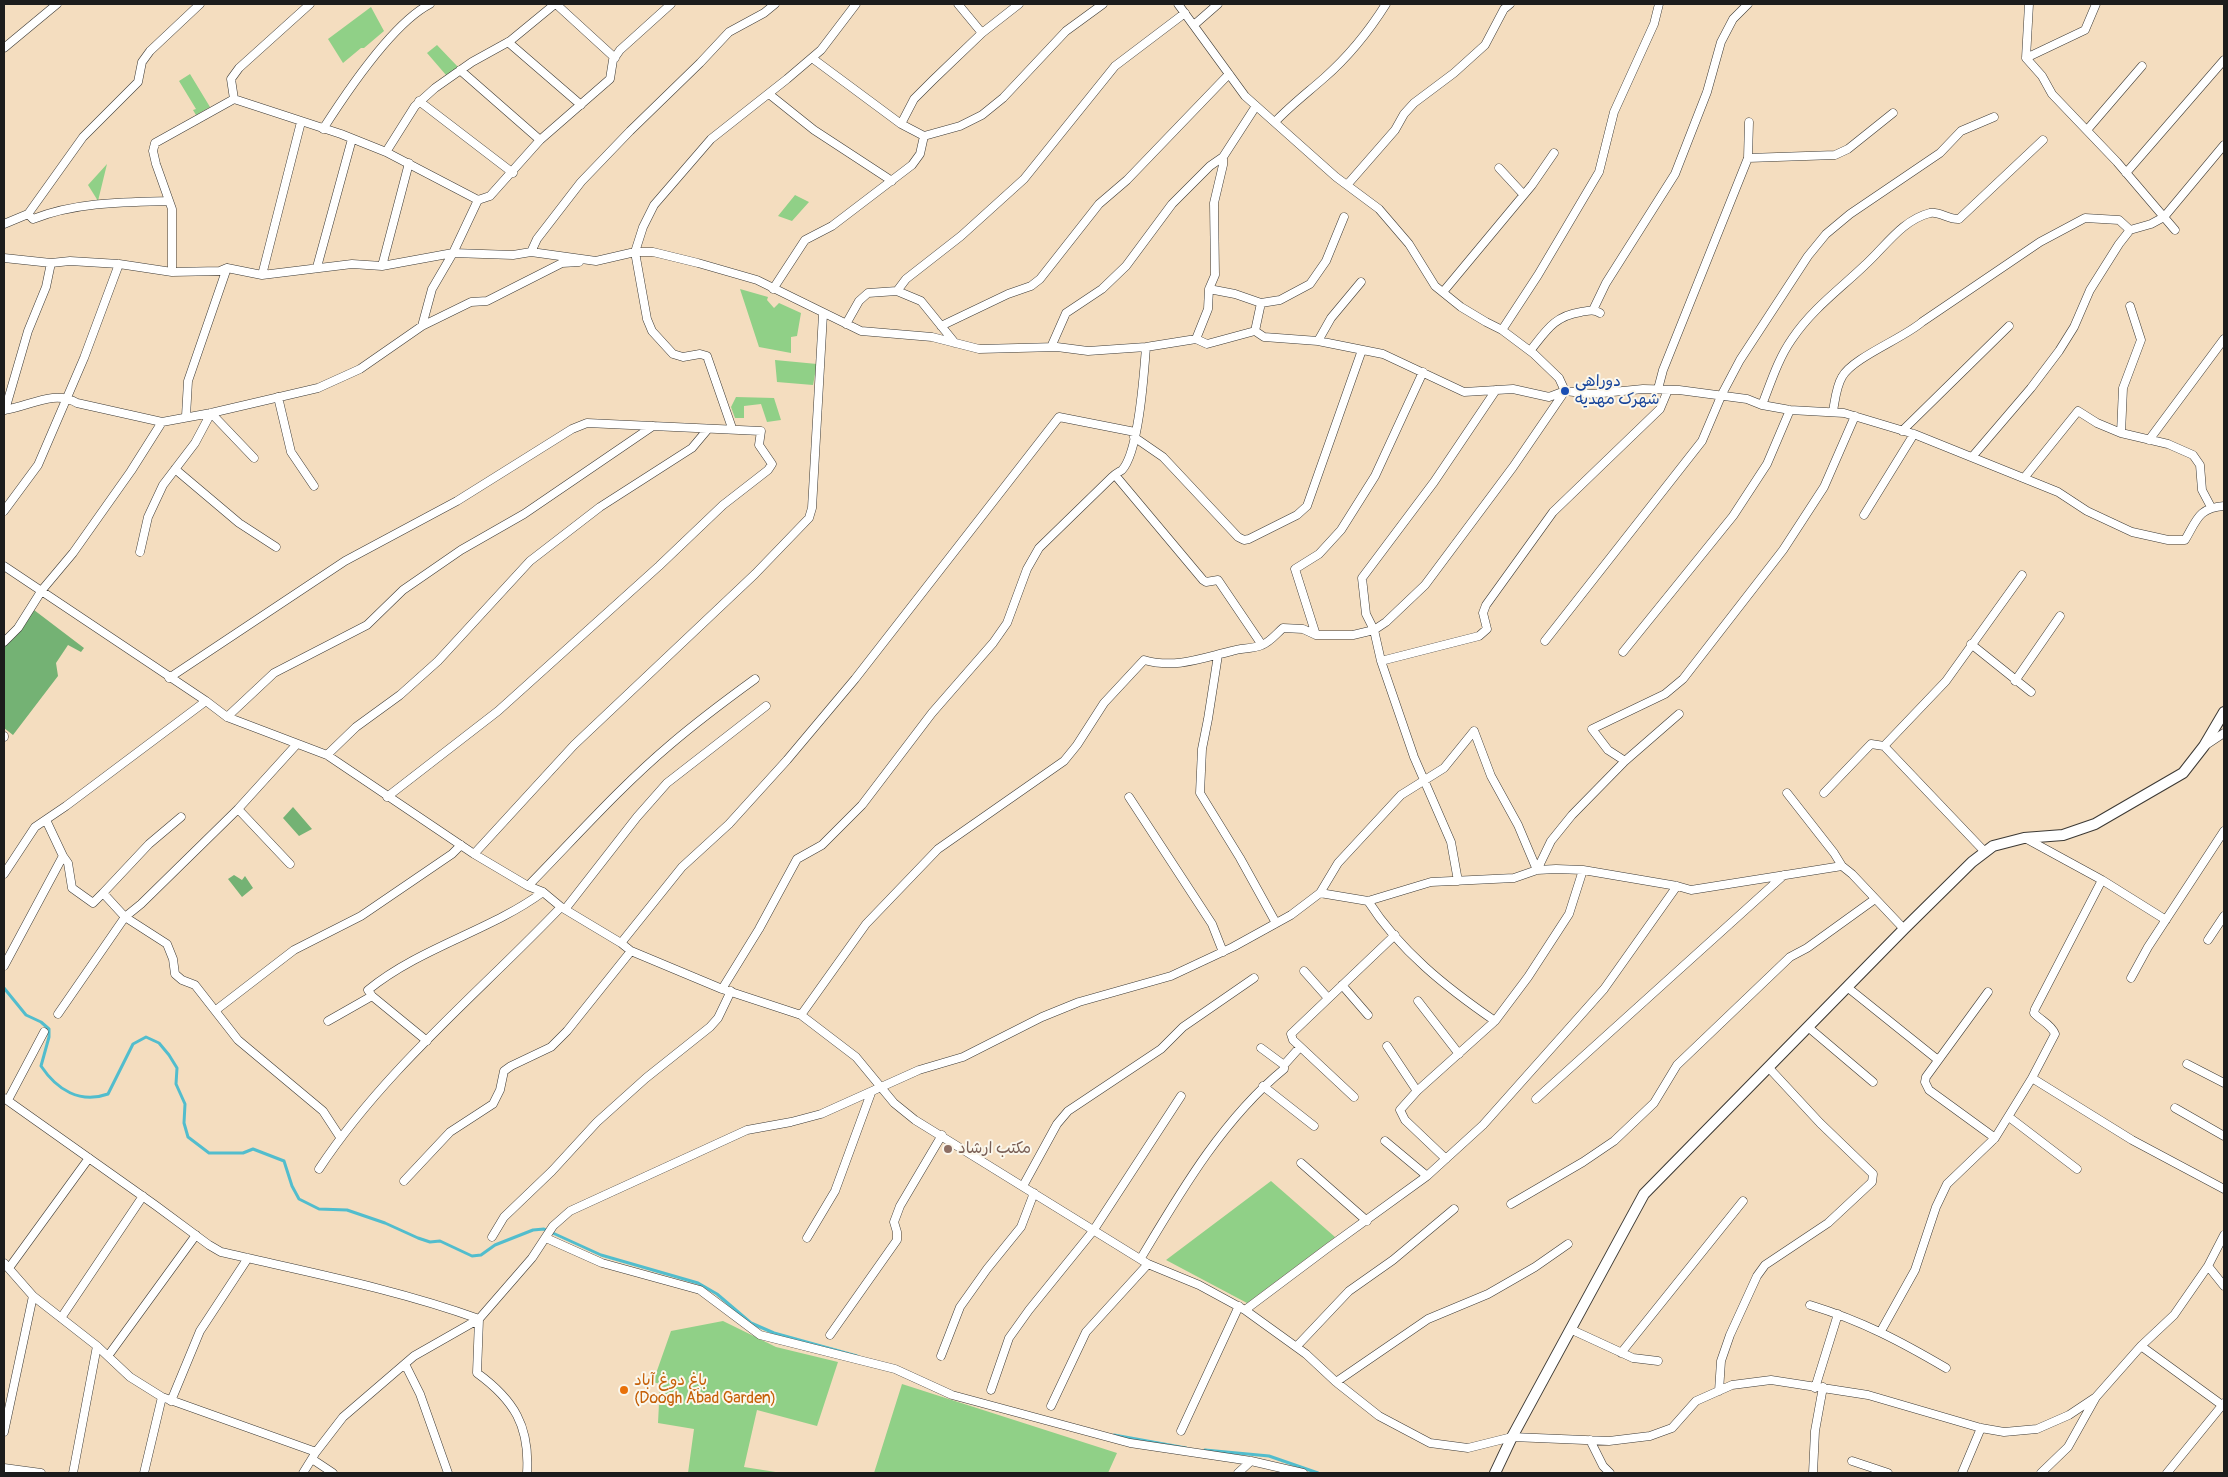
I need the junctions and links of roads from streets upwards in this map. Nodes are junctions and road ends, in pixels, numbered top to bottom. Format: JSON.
{"nodes":[{"id":1,"x":57,"y":4,"type":"edge"},
{"id":2,"x":200,"y":4,"type":"edge"},
{"id":3,"x":310,"y":4,"type":"edge"},
{"id":4,"x":430,"y":4,"type":"edge"},
{"id":5,"x":556,"y":4,"type":"edge"},
{"id":6,"x":671,"y":4,"type":"edge"},
{"id":7,"x":775,"y":4,"type":"edge"},
{"id":8,"x":856,"y":4,"type":"edge"},
{"id":9,"x":958,"y":4,"type":"edge"},
{"id":10,"x":1019,"y":4,"type":"edge"},
{"id":11,"x":1103,"y":4,"type":"edge"},
{"id":12,"x":1178,"y":4,"type":"edge"},
{"id":13,"x":1218,"y":4,"type":"edge"},
{"id":14,"x":1386,"y":4,"type":"edge"},
{"id":15,"x":1510,"y":4,"type":"edge"},
{"id":16,"x":1659,"y":4,"type":"edge"},
{"id":17,"x":1748,"y":4,"type":"edge"},
{"id":18,"x":2029,"y":4,"type":"edge"},
{"id":19,"x":2096,"y":4,"type":"edge"},
{"id":20,"x":1185,"y":13,"type":"junction"},
{"id":21,"x":1194,"y":24,"type":"junction"},
{"id":22,"x":982,"y":33,"type":"junction"},
{"id":23,"x":508,"y":42,"type":"junction"},
{"id":24,"x":4,"y":48,"type":"edge"},
{"id":25,"x":615,"y":58,"type":"junction"},
{"id":26,"x":812,"y":58,"type":"junction"},
{"id":27,"x":2026,"y":58,"type":"junction"},
{"id":28,"x":2224,"y":60,"type":"edge"},
{"id":29,"x":2142,"y":66,"type":"dead end"},
{"id":30,"x":460,"y":70,"type":"junction"},
{"id":31,"x":1229,"y":74,"type":"junction"},
{"id":32,"x":769,"y":94,"type":"junction"},
{"id":33,"x":234,"y":99,"type":"junction"},
{"id":34,"x":420,"y":102,"type":"junction"},
{"id":35,"x":581,"y":105,"type":"junction"},
{"id":36,"x":1256,"y":106,"type":"junction"},
{"id":37,"x":1893,"y":113,"type":"dead end"},
{"id":38,"x":1994,"y":117,"type":"dead end"},
{"id":39,"x":301,"y":122,"type":"junction"},
{"id":40,"x":1275,"y":122,"type":"junction"},
{"id":41,"x":1749,"y":122,"type":"dead end"},
{"id":42,"x":901,"y":124,"type":"junction"},
{"id":43,"x":323,"y":129,"type":"junction"},
{"id":44,"x":2087,"y":130,"type":"junction"},
{"id":45,"x":924,"y":136,"type":"junction"},
{"id":46,"x":352,"y":138,"type":"junction"},
{"id":47,"x":540,"y":140,"type":"junction"},
{"id":48,"x":2043,"y":140,"type":"dead end"},
{"id":49,"x":2224,"y":145,"type":"edge"},
{"id":50,"x":386,"y":152,"type":"junction"},
{"id":51,"x":1554,"y":153,"type":"dead end"},
{"id":52,"x":1223,"y":157,"type":"junction"},
{"id":53,"x":1748,"y":158,"type":"junction"},
{"id":54,"x":410,"y":163,"type":"junction"},
{"id":55,"x":1498,"y":168,"type":"dead end"},
{"id":56,"x":513,"y":172,"type":"junction"},
{"id":57,"x":2126,"y":172,"type":"junction"},
{"id":58,"x":892,"y":181,"type":"junction"},
{"id":59,"x":1347,"y":185,"type":"junction"},
{"id":60,"x":1523,"y":194,"type":"junction"},
{"id":61,"x":169,"y":200,"type":"junction"},
{"id":62,"x":478,"y":200,"type":"junction"},
{"id":63,"x":28,"y":214,"type":"junction"},
{"id":64,"x":1344,"y":217,"type":"dead end"},
{"id":65,"x":2164,"y":217,"type":"junction"},
{"id":66,"x":4,"y":224,"type":"edge"},
{"id":67,"x":2130,"y":230,"type":"junction"},
{"id":68,"x":2175,"y":230,"type":"dead end"},
{"id":69,"x":531,"y":252,"type":"junction"},
{"id":70,"x":635,"y":252,"type":"junction"},
{"id":71,"x":453,"y":253,"type":"junction"},
{"id":72,"x":4,"y":258,"type":"edge"},
{"id":73,"x":596,"y":261,"type":"junction"},
{"id":74,"x":51,"y":263,"type":"junction"},
{"id":75,"x":119,"y":264,"type":"junction"},
{"id":76,"x":382,"y":266,"type":"junction"},
{"id":77,"x":317,"y":267,"type":"junction"},
{"id":78,"x":227,"y":268,"type":"junction"},
{"id":79,"x":172,"y":272,"type":"junction"},
{"id":80,"x":262,"y":275,"type":"junction"},
{"id":81,"x":1361,"y":282,"type":"dead end"},
{"id":82,"x":774,"y":289,"type":"junction"},
{"id":83,"x":1210,"y":289,"type":"junction"},
{"id":84,"x":897,"y":291,"type":"junction"},
{"id":85,"x":1443,"y":292,"type":"junction"},
{"id":86,"x":1261,"y":304,"type":"junction"},
{"id":87,"x":2130,"y":306,"type":"dead end"},
{"id":88,"x":823,"y":314,"type":"junction"},
{"id":89,"x":846,"y":324,"type":"junction"},
{"id":90,"x":422,"y":326,"type":"junction"},
{"id":91,"x":941,"y":326,"type":"junction"},
{"id":92,"x":2009,"y":326,"type":"dead end"},
{"id":93,"x":1502,"y":330,"type":"junction"},
{"id":94,"x":1255,"y":332,"type":"junction"},
{"id":95,"x":1196,"y":339,"type":"junction"},
{"id":96,"x":2224,"y":339,"type":"edge"},
{"id":97,"x":1318,"y":342,"type":"junction"},
{"id":98,"x":955,"y":343,"type":"junction"},
{"id":99,"x":1051,"y":347,"type":"junction"},
{"id":100,"x":1146,"y":348,"type":"junction"},
{"id":101,"x":1362,"y":350,"type":"junction"},
{"id":102,"x":1530,"y":351,"type":"junction"},
{"id":103,"x":1423,"y":372,"type":"junction"},
{"id":104,"x":1658,"y":389,"type":"junction"},
{"id":105,"x":1496,"y":390,"type":"junction"},
{"id":106,"x":1668,"y":390,"type":"junction"},
{"id":107,"x":1565,"y":391,"type":"junction"},
{"id":108,"x":1722,"y":394,"type":"junction"},
{"id":109,"x":278,"y":396,"type":"junction"},
{"id":110,"x":68,"y":398,"type":"junction"},
{"id":111,"x":1762,"y":405,"type":"junction"},
{"id":112,"x":4,"y":410,"type":"edge"},
{"id":113,"x":1790,"y":410,"type":"junction"},
{"id":114,"x":1833,"y":412,"type":"junction"},
{"id":115,"x":211,"y":413,"type":"junction"},
{"id":116,"x":186,"y":416,"type":"junction"},
{"id":117,"x":1855,"y":416,"type":"junction"},
{"id":118,"x":162,"y":422,"type":"junction"},
{"id":119,"x":653,"y":426,"type":"junction"},
{"id":120,"x":708,"y":428,"type":"junction"},
{"id":121,"x":732,"y":428,"type":"junction"},
{"id":122,"x":1902,"y":431,"type":"junction"},
{"id":123,"x":2121,"y":433,"type":"junction"},
{"id":124,"x":1914,"y":434,"type":"junction"},
{"id":125,"x":1134,"y":435,"type":"junction"},
{"id":126,"x":2150,"y":440,"type":"junction"},
{"id":127,"x":1972,"y":457,"type":"junction"},
{"id":128,"x":254,"y":458,"type":"dead end"},
{"id":129,"x":175,"y":469,"type":"junction"},
{"id":130,"x":1115,"y":474,"type":"junction"},
{"id":131,"x":2024,"y":478,"type":"junction"},
{"id":132,"x":314,"y":486,"type":"dead end"},
{"id":133,"x":2224,"y":506,"type":"edge"},
{"id":134,"x":2211,"y":507,"type":"junction"},
{"id":135,"x":4,"y":511,"type":"edge"},
{"id":136,"x":1864,"y":515,"type":"dead end"},
{"id":137,"x":276,"y":547,"type":"dead end"},
{"id":138,"x":140,"y":552,"type":"dead end"},
{"id":139,"x":4,"y":566,"type":"edge"},
{"id":140,"x":2022,"y":576,"type":"dead end"},
{"id":141,"x":42,"y":590,"type":"junction"},
{"id":142,"x":2060,"y":616,"type":"dead end"},
{"id":143,"x":1374,"y":630,"type":"junction"},
{"id":144,"x":1316,"y":635,"type":"junction"},
{"id":145,"x":1545,"y":641,"type":"dead end"},
{"id":146,"x":4,"y":642,"type":"edge"},
{"id":147,"x":1971,"y":644,"type":"junction"},
{"id":148,"x":1262,"y":646,"type":"junction"},
{"id":149,"x":1623,"y":652,"type":"dead end"},
{"id":150,"x":1218,"y":655,"type":"junction"},
{"id":151,"x":1381,"y":661,"type":"junction"},
{"id":152,"x":169,"y":678,"type":"junction"},
{"id":153,"x":755,"y":679,"type":"dead end"},
{"id":154,"x":2015,"y":681,"type":"junction"},
{"id":155,"x":2031,"y":692,"type":"dead end"},
{"id":156,"x":206,"y":701,"type":"junction"},
{"id":157,"x":766,"y":706,"type":"dead end"},
{"id":158,"x":2224,"y":712,"type":"edge"},
{"id":159,"x":1679,"y":714,"type":"dead end"},
{"id":160,"x":227,"y":717,"type":"junction"},
{"id":161,"x":2224,"y":733,"type":"edge"},
{"id":162,"x":297,"y":744,"type":"junction"},
{"id":163,"x":1884,"y":746,"type":"junction"},
{"id":164,"x":2204,"y":746,"type":"junction"},
{"id":165,"x":327,"y":755,"type":"junction"},
{"id":166,"x":1625,"y":761,"type":"junction"},
{"id":167,"x":1425,"y":781,"type":"junction"},
{"id":168,"x":1787,"y":793,"type":"dead end"},
{"id":169,"x":1824,"y":793,"type":"dead end"},
{"id":170,"x":387,"y":797,"type":"junction"},
{"id":171,"x":1129,"y":797,"type":"dead end"},
{"id":172,"x":238,"y":809,"type":"junction"},
{"id":173,"x":181,"y":817,"type":"dead end"},
{"id":174,"x":46,"y":820,"type":"junction"},
{"id":175,"x":2224,"y":831,"type":"edge"},
{"id":176,"x":2024,"y":838,"type":"junction"},
{"id":177,"x":461,"y":845,"type":"junction"},
{"id":178,"x":1985,"y":852,"type":"junction"},
{"id":179,"x":474,"y":854,"type":"junction"},
{"id":180,"x":63,"y":856,"type":"junction"},
{"id":181,"x":290,"y":864,"type":"dead end"},
{"id":182,"x":1842,"y":866,"type":"junction"},
{"id":183,"x":1537,"y":870,"type":"junction"},
{"id":184,"x":1583,"y":870,"type":"junction"},
{"id":185,"x":4,"y":874,"type":"edge"},
{"id":186,"x":1784,"y":875,"type":"junction"},
{"id":187,"x":2102,"y":880,"type":"junction"},
{"id":188,"x":1458,"y":881,"type":"junction"},
{"id":189,"x":528,"y":886,"type":"junction"},
{"id":190,"x":1677,"y":886,"type":"junction"},
{"id":191,"x":543,"y":892,"type":"junction"},
{"id":192,"x":103,"y":893,"type":"junction"},
{"id":193,"x":1320,"y":893,"type":"junction"},
{"id":194,"x":1874,"y":899,"type":"junction"},
{"id":195,"x":1368,"y":901,"type":"junction"},
{"id":196,"x":564,"y":908,"type":"junction"},
{"id":197,"x":2224,"y":916,"type":"edge"},
{"id":198,"x":124,"y":917,"type":"junction"},
{"id":199,"x":2166,"y":920,"type":"junction"},
{"id":200,"x":1276,"y":923,"type":"junction"},
{"id":201,"x":1904,"y":929,"type":"junction"},
{"id":202,"x":1394,"y":936,"type":"junction"},
{"id":203,"x":2208,"y":940,"type":"dead end"},
{"id":204,"x":621,"y":943,"type":"junction"},
{"id":205,"x":631,"y":951,"type":"junction"},
{"id":206,"x":1223,"y":952,"type":"junction"},
{"id":207,"x":4,"y":966,"type":"edge"},
{"id":208,"x":1304,"y":972,"type":"dead end"},
{"id":209,"x":1254,"y":978,"type":"dead end"},
{"id":210,"x":2130,"y":978,"type":"dead end"},
{"id":211,"x":1342,"y":985,"type":"junction"},
{"id":212,"x":1847,"y":987,"type":"junction"},
{"id":213,"x":722,"y":989,"type":"junction"},
{"id":214,"x":731,"y":991,"type":"junction"},
{"id":215,"x":1988,"y":992,"type":"dead end"},
{"id":216,"x":372,"y":996,"type":"junction"},
{"id":217,"x":1328,"y":998,"type":"junction"},
{"id":218,"x":1418,"y":1001,"type":"dead end"},
{"id":219,"x":216,"y":1010,"type":"junction"},
{"id":220,"x":58,"y":1014,"type":"dead end"},
{"id":221,"x":800,"y":1014,"type":"junction"},
{"id":222,"x":1368,"y":1015,"type":"dead end"},
{"id":223,"x":328,"y":1021,"type":"dead end"},
{"id":224,"x":1495,"y":1021,"type":"junction"},
{"id":225,"x":1808,"y":1027,"type":"junction"},
{"id":226,"x":44,"y":1032,"type":"dead end"},
{"id":227,"x":427,"y":1041,"type":"junction"},
{"id":228,"x":1387,"y":1046,"type":"dead end"},
{"id":229,"x":1300,"y":1047,"type":"junction"},
{"id":230,"x":1261,"y":1048,"type":"dead end"},
{"id":231,"x":1459,"y":1054,"type":"junction"},
{"id":232,"x":1938,"y":1060,"type":"junction"},
{"id":233,"x":2187,"y":1064,"type":"dead end"},
{"id":234,"x":1284,"y":1065,"type":"junction"},
{"id":235,"x":1769,"y":1068,"type":"junction"},
{"id":236,"x":2032,"y":1078,"type":"junction"},
{"id":237,"x":1873,"y":1082,"type":"dead end"},
{"id":238,"x":2224,"y":1083,"type":"edge"},
{"id":239,"x":1263,"y":1086,"type":"junction"},
{"id":240,"x":880,"y":1088,"type":"junction"},
{"id":241,"x":1417,"y":1091,"type":"junction"},
{"id":242,"x":871,"y":1093,"type":"junction"},
{"id":243,"x":1181,"y":1096,"type":"dead end"},
{"id":244,"x":1354,"y":1097,"type":"dead end"},
{"id":245,"x":6,"y":1099,"type":"edge"},
{"id":246,"x":1536,"y":1099,"type":"dead end"},
{"id":247,"x":2174,"y":1108,"type":"dead end"},
{"id":248,"x":2009,"y":1117,"type":"junction"},
{"id":249,"x":1314,"y":1126,"type":"dead end"},
{"id":250,"x":942,"y":1135,"type":"junction"},
{"id":251,"x":2224,"y":1136,"type":"edge"},
{"id":252,"x":340,"y":1137,"type":"junction"},
{"id":253,"x":1996,"y":1138,"type":"junction"},
{"id":254,"x":1385,"y":1141,"type":"dead end"},
{"id":255,"x":89,"y":1158,"type":"junction"},
{"id":256,"x":1446,"y":1159,"type":"junction"},
{"id":257,"x":1301,"y":1163,"type":"dead end"},
{"id":258,"x":319,"y":1169,"type":"dead end"},
{"id":259,"x":2077,"y":1169,"type":"dead end"},
{"id":260,"x":1428,"y":1176,"type":"junction"},
{"id":261,"x":404,"y":1181,"type":"dead end"},
{"id":262,"x":1023,"y":1186,"type":"junction"},
{"id":263,"x":2224,"y":1188,"type":"edge"},
{"id":264,"x":1034,"y":1193,"type":"junction"},
{"id":265,"x":142,"y":1196,"type":"junction"},
{"id":266,"x":1743,"y":1201,"type":"dead end"},
{"id":267,"x":1511,"y":1204,"type":"dead end"},
{"id":268,"x":1454,"y":1208,"type":"dead end"},
{"id":269,"x":1367,"y":1221,"type":"junction"},
{"id":270,"x":1094,"y":1231,"type":"junction"},
{"id":271,"x":196,"y":1234,"type":"junction"},
{"id":272,"x":2224,"y":1235,"type":"edge"},
{"id":273,"x":547,"y":1236,"type":"junction"},
{"id":274,"x":492,"y":1237,"type":"dead end"},
{"id":275,"x":807,"y":1238,"type":"dead end"},
{"id":276,"x":1568,"y":1244,"type":"dead end"},
{"id":277,"x":248,"y":1258,"type":"junction"},
{"id":278,"x":1141,"y":1258,"type":"junction"},
{"id":279,"x":1148,"y":1264,"type":"junction"},
{"id":280,"x":6,"y":1266,"type":"edge"},
{"id":281,"x":2208,"y":1266,"type":"junction"},
{"id":282,"x":2224,"y":1286,"type":"edge"},
{"id":283,"x":33,"y":1296,"type":"junction"},
{"id":284,"x":1810,"y":1305,"type":"dead end"},
{"id":285,"x":1242,"y":1308,"type":"junction"},
{"id":286,"x":1838,"y":1314,"type":"junction"},
{"id":287,"x":61,"y":1318,"type":"junction"},
{"id":288,"x":479,"y":1319,"type":"junction"},
{"id":289,"x":1570,"y":1329,"type":"junction"},
{"id":290,"x":1881,"y":1331,"type":"junction"},
{"id":291,"x":830,"y":1335,"type":"dead end"},
{"id":292,"x":97,"y":1346,"type":"junction"},
{"id":293,"x":1296,"y":1346,"type":"junction"},
{"id":294,"x":2141,"y":1346,"type":"junction"},
{"id":295,"x":1621,"y":1352,"type":"junction"},
{"id":296,"x":108,"y":1356,"type":"junction"},
{"id":297,"x":941,"y":1356,"type":"dead end"},
{"id":298,"x":1658,"y":1361,"type":"dead end"},
{"id":299,"x":405,"y":1364,"type":"junction"},
{"id":300,"x":1946,"y":1368,"type":"dead end"},
{"id":301,"x":1336,"y":1382,"type":"junction"},
{"id":302,"x":1819,"y":1387,"type":"junction"},
{"id":303,"x":991,"y":1390,"type":"dead end"},
{"id":304,"x":1719,"y":1391,"type":"junction"},
{"id":305,"x":2096,"y":1397,"type":"junction"},
{"id":306,"x":162,"y":1398,"type":"junction"},
{"id":307,"x":171,"y":1401,"type":"junction"},
{"id":308,"x":2223,"y":1404,"type":"edge"},
{"id":309,"x":1050,"y":1406,"type":"dead end"},
{"id":310,"x":1981,"y":1428,"type":"junction"},
{"id":311,"x":1181,"y":1431,"type":"dead end"},
{"id":312,"x":4,"y":1432,"type":"edge"},
{"id":313,"x":1512,"y":1437,"type":"junction"},
{"id":314,"x":1590,"y":1440,"type":"junction"},
{"id":315,"x":314,"y":1455,"type":"junction"},
{"id":316,"x":1251,"y":1461,"type":"junction"},
{"id":317,"x":1852,"y":1461,"type":"dead end"},
{"id":318,"x":4,"y":1468,"type":"edge"},
{"id":319,"x":41,"y":1473,"type":"edge"},
{"id":320,"x":73,"y":1473,"type":"edge"},
{"id":321,"x":144,"y":1473,"type":"edge"},
{"id":322,"x":303,"y":1473,"type":"edge"},
{"id":323,"x":333,"y":1473,"type":"edge"},
{"id":324,"x":448,"y":1473,"type":"edge"},
{"id":325,"x":527,"y":1473,"type":"edge"},
{"id":326,"x":1238,"y":1473,"type":"edge"},
{"id":327,"x":1303,"y":1473,"type":"edge"},
{"id":328,"x":1495,"y":1473,"type":"edge"},
{"id":329,"x":1610,"y":1473,"type":"edge"},
{"id":330,"x":1813,"y":1473,"type":"edge"},
{"id":331,"x":1888,"y":1473,"type":"edge"},
{"id":332,"x":1962,"y":1473,"type":"edge"},
{"id":333,"x":2044,"y":1473,"type":"edge"},
{"id":334,"x":2167,"y":1473,"type":"edge"}],
"edges":[{"from":1,"to":24,"type":"street"},
{"from":2,"to":63,"type":"street"},
{"from":3,"to":33,"type":"street"},
{"from":4,"to":43,"type":"street"},
{"from":5,"to":23,"type":"street"},
{"from":5,"to":25,"type":"street"},
{"from":6,"to":25,"type":"street"},
{"from":7,"to":69,"type":"street"},
{"from":8,"to":26,"type":"street"},
{"from":9,"to":22,"type":"street"},
{"from":10,"to":22,"type":"street"},
{"from":11,"to":45,"type":"street"},
{"from":12,"to":20,"type":"street"},
{"from":13,"to":21,"type":"street"},
{"from":14,"to":40,"type":"street"},
{"from":15,"to":59,"type":"street"},
{"from":16,"to":93,"type":"street"},
{"from":17,"to":102,"type":"street"},
{"from":18,"to":27,"type":"street"},
{"from":19,"to":27,"type":"street"},
{"from":20,"to":21,"type":"street"},
{"from":20,"to":84,"type":"street"},
{"from":21,"to":31,"type":"street"},
{"from":22,"to":42,"type":"street"},
{"from":23,"to":30,"type":"street"},
{"from":23,"to":35,"type":"street"},
{"from":25,"to":35,"type":"street"},
{"from":26,"to":32,"type":"street"},
{"from":26,"to":42,"type":"street"},
{"from":27,"to":44,"type":"street"},
{"from":28,"to":57,"type":"street"},
{"from":29,"to":44,"type":"street"},
{"from":30,"to":34,"type":"street"},
{"from":30,"to":47,"type":"street"},
{"from":31,"to":36,"type":"street"},
{"from":31,"to":91,"type":"street"},
{"from":32,"to":58,"type":"street"},
{"from":32,"to":70,"type":"street"},
{"from":33,"to":39,"type":"street"},
{"from":33,"to":61,"type":"street"},
{"from":34,"to":50,"type":"street"},
{"from":34,"to":56,"type":"street"},
{"from":35,"to":47,"type":"street"},
{"from":36,"to":40,"type":"street"},
{"from":36,"to":52,"type":"street"},
{"from":37,"to":53,"type":"street"},
{"from":38,"to":108,"type":"street"},
{"from":39,"to":43,"type":"street"},
{"from":39,"to":80,"type":"street"},
{"from":40,"to":59,"type":"street"},
{"from":41,"to":53,"type":"street"},
{"from":42,"to":45,"type":"street"},
{"from":43,"to":46,"type":"street"},
{"from":44,"to":57,"type":"street"},
{"from":45,"to":58,"type":"street"},
{"from":46,"to":50,"type":"street"},
{"from":46,"to":77,"type":"street"},
{"from":47,"to":56,"type":"street"},
{"from":48,"to":111,"type":"street"},
{"from":49,"to":65,"type":"street"},
{"from":50,"to":54,"type":"street"},
{"from":51,"to":60,"type":"street"},
{"from":52,"to":83,"type":"street"},
{"from":52,"to":99,"type":"street"},
{"from":53,"to":104,"type":"street"},
{"from":54,"to":62,"type":"street"},
{"from":54,"to":76,"type":"street"},
{"from":55,"to":60,"type":"street"},
{"from":56,"to":62,"type":"street"},
{"from":57,"to":65,"type":"street"},
{"from":58,"to":82,"type":"street"},
{"from":59,"to":85,"type":"street"},
{"from":60,"to":85,"type":"street"},
{"from":61,"to":63,"type":"street"},
{"from":61,"to":79,"type":"street"},
{"from":62,"to":71,"type":"street"},
{"from":63,"to":66,"type":"street"},
{"from":64,"to":86,"type":"street"},
{"from":65,"to":67,"type":"street"},
{"from":65,"to":68,"type":"street"},
{"from":67,"to":114,"type":"street"},
{"from":67,"to":127,"type":"street"},
{"from":69,"to":71,"type":"street"},
{"from":69,"to":73,"type":"street"},
{"from":70,"to":73,"type":"street"},
{"from":70,"to":82,"type":"street"},
{"from":70,"to":121,"type":"street"},
{"from":71,"to":76,"type":"street"},
{"from":71,"to":90,"type":"street"},
{"from":72,"to":74,"type":"street"},
{"from":73,"to":90,"type":"street"},
{"from":74,"to":75,"type":"street"},
{"from":74,"to":112,"type":"street"},
{"from":75,"to":79,"type":"street"},
{"from":75,"to":110,"type":"street"},
{"from":76,"to":77,"type":"street"},
{"from":77,"to":80,"type":"street"},
{"from":78,"to":79,"type":"street"},
{"from":78,"to":80,"type":"street"},
{"from":78,"to":116,"type":"street"},
{"from":81,"to":97,"type":"street"},
{"from":82,"to":88,"type":"street"},
{"from":83,"to":86,"type":"street"},
{"from":83,"to":95,"type":"street"},
{"from":84,"to":89,"type":"street"},
{"from":84,"to":91,"type":"street"},
{"from":85,"to":93,"type":"street"},
{"from":86,"to":94,"type":"street"},
{"from":87,"to":123,"type":"street"},
{"from":88,"to":89,"type":"street"},
{"from":88,"to":179,"type":"street"},
{"from":89,"to":98,"type":"street"},
{"from":90,"to":109,"type":"street"},
{"from":91,"to":98,"type":"street"},
{"from":92,"to":122,"type":"street"},
{"from":93,"to":102,"type":"street"},
{"from":94,"to":95,"type":"street"},
{"from":94,"to":97,"type":"street"},
{"from":95,"to":100,"type":"street"},
{"from":96,"to":126,"type":"street"},
{"from":97,"to":101,"type":"street"},
{"from":98,"to":99,"type":"street"},
{"from":99,"to":100,"type":"street"},
{"from":100,"to":125,"type":"street"},
{"from":101,"to":103,"type":"street"},
{"from":101,"to":125,"type":"street"},
{"from":102,"to":107,"type":"street"},
{"from":103,"to":105,"type":"street"},
{"from":103,"to":144,"type":"street"},
{"from":104,"to":106,"type":"street"},
{"from":104,"to":107,"type":"street"},
{"from":105,"to":107,"type":"street"},
{"from":105,"to":143,"type":"street"},
{"from":106,"to":108,"type":"street"},
{"from":106,"to":151,"type":"street"},
{"from":107,"to":143,"type":"street"},
{"from":108,"to":111,"type":"street"},
{"from":108,"to":145,"type":"street"},
{"from":109,"to":115,"type":"street"},
{"from":109,"to":132,"type":"street"},
{"from":110,"to":112,"type":"street"},
{"from":110,"to":118,"type":"street"},
{"from":110,"to":135,"type":"street"},
{"from":111,"to":113,"type":"street"},
{"from":113,"to":114,"type":"street"},
{"from":113,"to":149,"type":"street"},
{"from":114,"to":117,"type":"street"},
{"from":115,"to":116,"type":"street"},
{"from":115,"to":128,"type":"street"},
{"from":115,"to":129,"type":"street"},
{"from":116,"to":118,"type":"street"},
{"from":117,"to":122,"type":"street"},
{"from":117,"to":166,"type":"street"},
{"from":118,"to":141,"type":"street"},
{"from":119,"to":120,"type":"street"},
{"from":119,"to":152,"type":"street"},
{"from":119,"to":160,"type":"street"},
{"from":120,"to":121,"type":"street"},
{"from":120,"to":165,"type":"street"},
{"from":121,"to":170,"type":"street"},
{"from":122,"to":124,"type":"street"},
{"from":123,"to":126,"type":"street"},
{"from":123,"to":131,"type":"street"},
{"from":124,"to":127,"type":"street"},
{"from":124,"to":136,"type":"street"},
{"from":125,"to":130,"type":"street"},
{"from":125,"to":204,"type":"street"},
{"from":126,"to":134,"type":"street"},
{"from":127,"to":131,"type":"street"},
{"from":129,"to":137,"type":"street"},
{"from":129,"to":138,"type":"street"},
{"from":130,"to":148,"type":"street"},
{"from":130,"to":213,"type":"street"},
{"from":131,"to":134,"type":"street"},
{"from":133,"to":134,"type":"street"},
{"from":139,"to":141,"type":"street"},
{"from":140,"to":147,"type":"street"},
{"from":141,"to":146,"type":"street"},
{"from":141,"to":152,"type":"street"},
{"from":142,"to":154,"type":"street"},
{"from":143,"to":144,"type":"street"},
{"from":143,"to":151,"type":"street"},
{"from":144,"to":148,"type":"street"},
{"from":147,"to":154,"type":"street"},
{"from":147,"to":163,"type":"street"},
{"from":148,"to":150,"type":"street"},
{"from":150,"to":200,"type":"street"},
{"from":150,"to":221,"type":"street"},
{"from":151,"to":167,"type":"street"},
{"from":152,"to":156,"type":"street"},
{"from":153,"to":189,"type":"street"},
{"from":154,"to":155,"type":"street"},
{"from":156,"to":160,"type":"street"},
{"from":156,"to":174,"type":"street"},
{"from":157,"to":196,"type":"street"},
{"from":158,"to":164,"type":"street"},
{"from":159,"to":166,"type":"street"},
{"from":160,"to":162,"type":"street"},
{"from":161,"to":164,"type":"street"},
{"from":162,"to":165,"type":"street"},
{"from":162,"to":172,"type":"street"},
{"from":163,"to":169,"type":"street"},
{"from":163,"to":178,"type":"street"},
{"from":164,"to":176,"type":"street"},
{"from":165,"to":170,"type":"street"},
{"from":166,"to":183,"type":"street"},
{"from":167,"to":183,"type":"street"},
{"from":167,"to":188,"type":"street"},
{"from":167,"to":193,"type":"street"},
{"from":168,"to":182,"type":"street"},
{"from":170,"to":177,"type":"street"},
{"from":171,"to":206,"type":"street"},
{"from":172,"to":181,"type":"street"},
{"from":172,"to":198,"type":"street"},
{"from":173,"to":192,"type":"street"},
{"from":174,"to":180,"type":"street"},
{"from":174,"to":185,"type":"street"},
{"from":175,"to":199,"type":"street"},
{"from":176,"to":178,"type":"street"},
{"from":176,"to":187,"type":"street"},
{"from":177,"to":179,"type":"street"},
{"from":177,"to":219,"type":"street"},
{"from":178,"to":201,"type":"street"},
{"from":179,"to":189,"type":"street"},
{"from":180,"to":192,"type":"street"},
{"from":180,"to":207,"type":"street"},
{"from":182,"to":186,"type":"street"},
{"from":182,"to":194,"type":"street"},
{"from":183,"to":184,"type":"street"},
{"from":183,"to":188,"type":"street"},
{"from":184,"to":190,"type":"street"},
{"from":184,"to":224,"type":"street"},
{"from":186,"to":190,"type":"street"},
{"from":186,"to":246,"type":"street"},
{"from":187,"to":199,"type":"street"},
{"from":187,"to":236,"type":"street"},
{"from":188,"to":195,"type":"street"},
{"from":189,"to":191,"type":"street"},
{"from":190,"to":256,"type":"street"},
{"from":191,"to":196,"type":"street"},
{"from":191,"to":216,"type":"street"},
{"from":192,"to":198,"type":"street"},
{"from":193,"to":195,"type":"street"},
{"from":193,"to":200,"type":"street"},
{"from":194,"to":201,"type":"street"},
{"from":194,"to":267,"type":"street"},
{"from":195,"to":202,"type":"street"},
{"from":196,"to":204,"type":"street"},
{"from":196,"to":227,"type":"street"},
{"from":197,"to":203,"type":"street"},
{"from":198,"to":219,"type":"street"},
{"from":198,"to":220,"type":"street"},
{"from":199,"to":210,"type":"street"},
{"from":200,"to":206,"type":"street"},
{"from":201,"to":212,"type":"street"},
{"from":202,"to":211,"type":"street"},
{"from":202,"to":224,"type":"street"},
{"from":204,"to":205,"type":"street"},
{"from":205,"to":213,"type":"street"},
{"from":205,"to":261,"type":"street"},
{"from":206,"to":240,"type":"street"},
{"from":208,"to":217,"type":"street"},
{"from":209,"to":262,"type":"street"},
{"from":211,"to":217,"type":"street"},
{"from":211,"to":222,"type":"street"},
{"from":212,"to":225,"type":"street"},
{"from":212,"to":232,"type":"street"},
{"from":213,"to":214,"type":"street"},
{"from":214,"to":221,"type":"street"},
{"from":214,"to":274,"type":"street"},
{"from":215,"to":232,"type":"street"},
{"from":216,"to":223,"type":"street"},
{"from":216,"to":227,"type":"street"},
{"from":217,"to":229,"type":"street"},
{"from":218,"to":231,"type":"street"},
{"from":219,"to":252,"type":"street"},
{"from":221,"to":240,"type":"street"},
{"from":224,"to":231,"type":"street"},
{"from":225,"to":235,"type":"street"},
{"from":225,"to":237,"type":"street"},
{"from":226,"to":245,"type":"street"},
{"from":227,"to":252,"type":"street"},
{"from":228,"to":241,"type":"street"},
{"from":229,"to":234,"type":"street"},
{"from":229,"to":244,"type":"street"},
{"from":230,"to":234,"type":"street"},
{"from":231,"to":241,"type":"street"},
{"from":232,"to":253,"type":"street"},
{"from":233,"to":238,"type":"street"},
{"from":234,"to":239,"type":"street"},
{"from":235,"to":289,"type":"street"},
{"from":235,"to":304,"type":"street"},
{"from":236,"to":248,"type":"street"},
{"from":236,"to":263,"type":"street"},
{"from":239,"to":249,"type":"street"},
{"from":239,"to":278,"type":"street"},
{"from":240,"to":242,"type":"street"},
{"from":240,"to":250,"type":"street"},
{"from":241,"to":256,"type":"street"},
{"from":242,"to":273,"type":"street"},
{"from":242,"to":275,"type":"street"},
{"from":243,"to":270,"type":"street"},
{"from":245,"to":255,"type":"street"},
{"from":247,"to":251,"type":"street"},
{"from":248,"to":253,"type":"street"},
{"from":248,"to":259,"type":"street"},
{"from":250,"to":262,"type":"street"},
{"from":250,"to":291,"type":"street"},
{"from":252,"to":258,"type":"street"},
{"from":253,"to":290,"type":"street"},
{"from":254,"to":260,"type":"street"},
{"from":255,"to":265,"type":"street"},
{"from":255,"to":280,"type":"street"},
{"from":256,"to":260,"type":"street"},
{"from":257,"to":269,"type":"street"},
{"from":260,"to":269,"type":"street"},
{"from":262,"to":264,"type":"street"},
{"from":264,"to":270,"type":"street"},
{"from":264,"to":297,"type":"street"},
{"from":265,"to":271,"type":"street"},
{"from":265,"to":287,"type":"street"},
{"from":266,"to":295,"type":"street"},
{"from":268,"to":293,"type":"street"},
{"from":269,"to":285,"type":"street"},
{"from":270,"to":278,"type":"street"},
{"from":270,"to":303,"type":"street"},
{"from":271,"to":277,"type":"street"},
{"from":271,"to":296,"type":"street"},
{"from":272,"to":281,"type":"street"},
{"from":273,"to":288,"type":"street"},
{"from":273,"to":316,"type":"street"},
{"from":276,"to":301,"type":"street"},
{"from":277,"to":288,"type":"street"},
{"from":277,"to":307,"type":"street"},
{"from":278,"to":279,"type":"street"},
{"from":279,"to":285,"type":"street"},
{"from":279,"to":309,"type":"street"},
{"from":280,"to":283,"type":"street"},
{"from":281,"to":282,"type":"street"},
{"from":281,"to":294,"type":"street"},
{"from":283,"to":287,"type":"street"},
{"from":283,"to":312,"type":"street"},
{"from":284,"to":286,"type":"street"},
{"from":285,"to":293,"type":"street"},
{"from":285,"to":311,"type":"street"},
{"from":286,"to":290,"type":"street"},
{"from":286,"to":302,"type":"street"},
{"from":287,"to":292,"type":"street"},
{"from":288,"to":299,"type":"street"},
{"from":288,"to":325,"type":"street"},
{"from":289,"to":295,"type":"street"},
{"from":289,"to":313,"type":"street"},
{"from":290,"to":300,"type":"street"},
{"from":292,"to":296,"type":"street"},
{"from":292,"to":320,"type":"street"},
{"from":293,"to":301,"type":"street"},
{"from":294,"to":305,"type":"street"},
{"from":294,"to":308,"type":"street"},
{"from":295,"to":298,"type":"street"},
{"from":296,"to":306,"type":"street"},
{"from":299,"to":315,"type":"street"},
{"from":299,"to":324,"type":"street"},
{"from":301,"to":313,"type":"street"},
{"from":302,"to":304,"type":"street"},
{"from":302,"to":310,"type":"street"},
{"from":302,"to":330,"type":"street"},
{"from":304,"to":314,"type":"street"},
{"from":305,"to":310,"type":"street"},
{"from":305,"to":333,"type":"street"},
{"from":306,"to":307,"type":"street"},
{"from":306,"to":321,"type":"street"},
{"from":307,"to":315,"type":"street"},
{"from":308,"to":334,"type":"street"},
{"from":310,"to":332,"type":"street"},
{"from":313,"to":314,"type":"street"},
{"from":313,"to":328,"type":"street"},
{"from":314,"to":329,"type":"street"},
{"from":315,"to":322,"type":"street"},
{"from":315,"to":323,"type":"street"},
{"from":316,"to":326,"type":"street"},
{"from":316,"to":327,"type":"street"},
{"from":317,"to":331,"type":"street"},
{"from":318,"to":319,"type":"street"}]}
